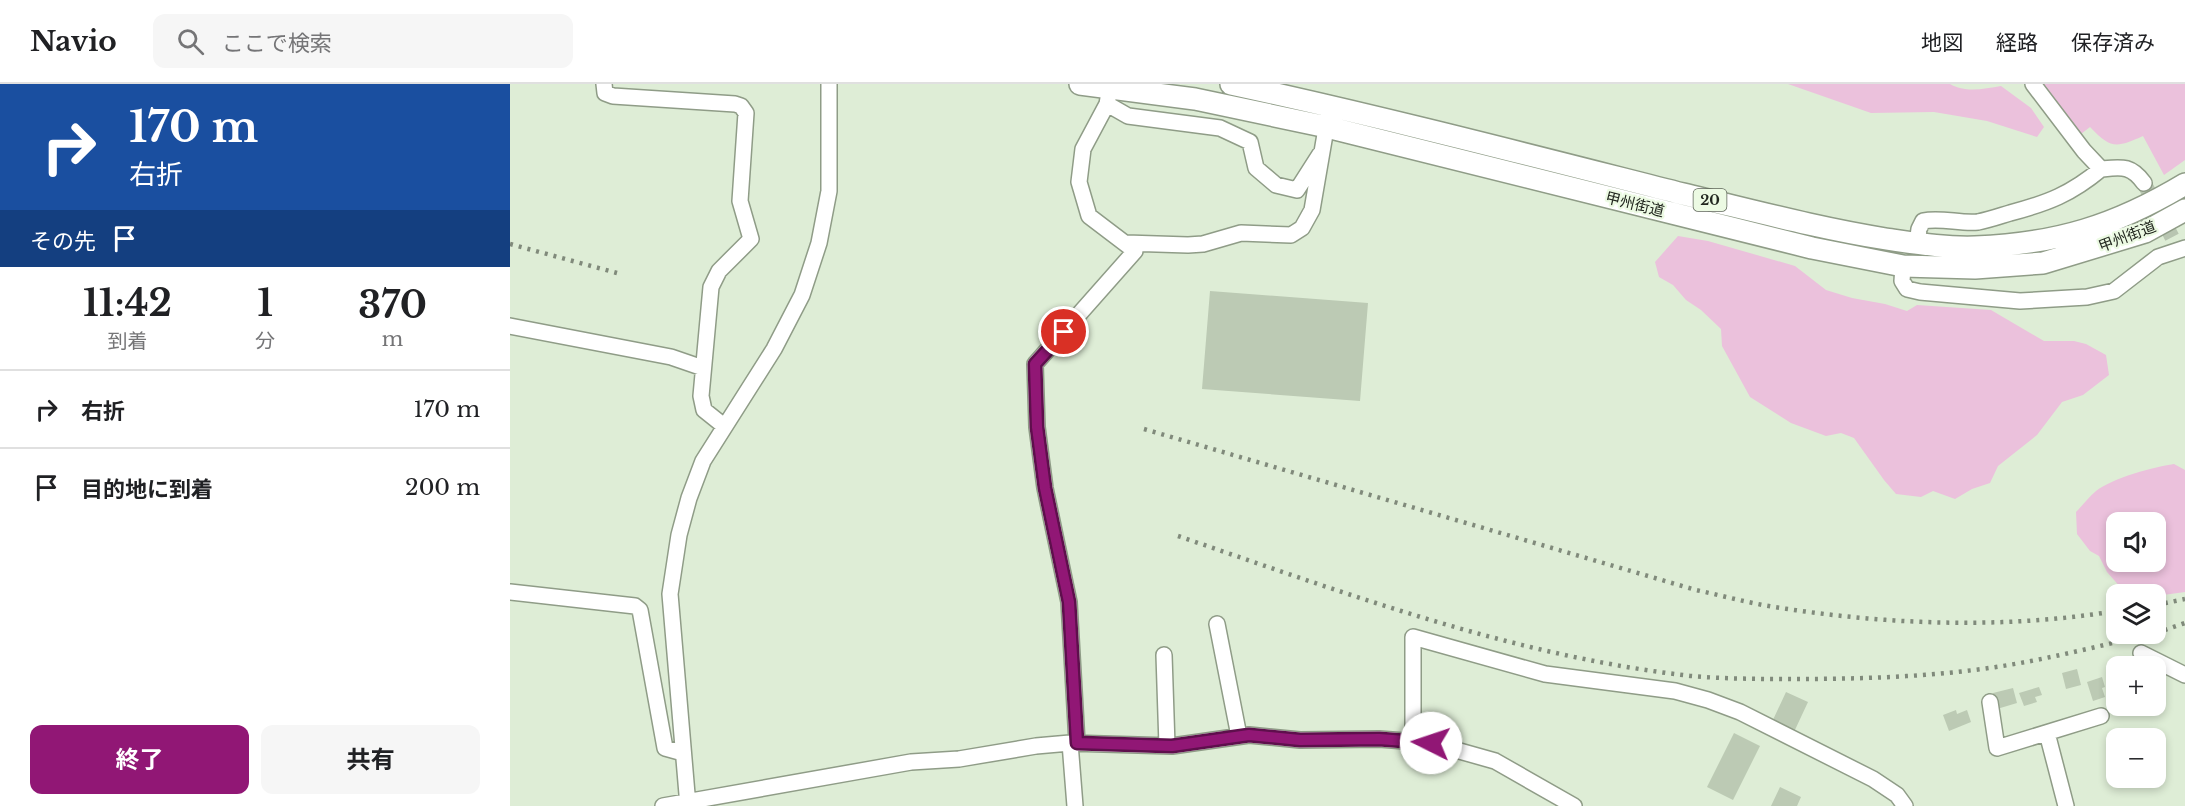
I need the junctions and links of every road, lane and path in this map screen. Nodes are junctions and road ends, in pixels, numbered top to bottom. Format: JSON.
{"nodes":[{"id":1,"x":604,"y":84,"type":"edge"},
{"id":2,"x":829,"y":84,"type":"edge"},
{"id":3,"x":1080,"y":84,"type":"edge"},
{"id":4,"x":1231,"y":84,"type":"edge"},
{"id":5,"x":2033,"y":84,"type":"edge"},
{"id":6,"x":1108,"y":96,"type":"junction"},
{"id":7,"x":1329,"y":105,"type":"junction"},
{"id":8,"x":1327,"y":127,"type":"junction"},
{"id":9,"x":1323,"y":149,"type":"junction"},
{"id":10,"x":2101,"y":169,"type":"junction"},
{"id":11,"x":2144,"y":183,"type":"tunnel mouth"},
{"id":12,"x":2185,"y":184,"type":"edge"},
{"id":13,"x":2185,"y":210,"type":"edge"},
{"id":14,"x":1126,"y":243,"type":"junction"},
{"id":15,"x":1917,"y":244,"type":"junction"},
{"id":16,"x":2179,"y":246,"type":"edge"},
{"id":17,"x":1903,"y":267,"type":"junction"},
{"id":18,"x":510,"y":326,"type":"edge"},
{"id":19,"x":703,"y":368,"type":"junction"},
{"id":20,"x":724,"y":426,"type":"junction"},
{"id":21,"x":510,"y":592,"type":"edge"},
{"id":22,"x":1217,"y":624,"type":"dead end"},
{"id":23,"x":2141,"y":653,"type":"dead end"},
{"id":24,"x":1164,"y":655,"type":"dead end"},
{"id":25,"x":2185,"y":675,"type":"edge"},
{"id":26,"x":1990,"y":702,"type":"dead end"},
{"id":27,"x":2101,"y":716,"type":"dead end"},
{"id":28,"x":2047,"y":733,"type":"junction"},
{"id":29,"x":1239,"y":736,"type":"junction"},
{"id":30,"x":1413,"y":742,"type":"junction"},
{"id":31,"x":1073,"y":743,"type":"junction"},
{"id":32,"x":1167,"y":746,"type":"junction"},
{"id":33,"x":683,"y":753,"type":"junction"},
{"id":34,"x":688,"y":804,"type":"edge"},
{"id":35,"x":1569,"y":805,"type":"edge"},
{"id":36,"x":663,"y":806,"type":"edge"},
{"id":37,"x":1075,"y":806,"type":"edge"},
{"id":38,"x":1905,"y":806,"type":"edge"},
{"id":39,"x":2066,"y":806,"type":"edge"}],
"edges":[{"from":1,"to":19,"type":"street"},
{"from":2,"to":20,"type":"street"},
{"from":3,"to":6,"type":"highway","name":"甲州街道","number":"20"},
{"from":4,"to":7,"type":"highway","name":"甲州街道","number":"20"},
{"from":5,"to":10,"type":"street"},
{"from":6,"to":8,"type":"highway","name":"甲州街道","number":"20"},
{"from":6,"to":9,"type":"street"},
{"from":6,"to":14,"type":"street"},
{"from":7,"to":8,"type":"street"},
{"from":7,"to":15,"type":"highway","name":"甲州街道","number":"20"},
{"from":8,"to":9,"type":"street"},
{"from":8,"to":17,"type":"highway","name":"甲州街道","number":"20"},
{"from":9,"to":14,"type":"street"},
{"from":10,"to":11,"type":"street"},
{"from":10,"to":15,"type":"street"},
{"from":12,"to":15,"type":"highway","name":"甲州街道","number":"20"},
{"from":13,"to":17,"type":"highway","name":"甲州街道","number":"20"},
{"from":14,"to":31,"type":"street"},
{"from":16,"to":17,"type":"street"},
{"from":18,"to":19,"type":"street"},
{"from":19,"to":20,"type":"street"},
{"from":20,"to":33,"type":"street"},
{"from":21,"to":33,"type":"street"},
{"from":22,"to":29,"type":"street"},
{"from":23,"to":25,"type":"street"},
{"from":24,"to":32,"type":"street"},
{"from":26,"to":28,"type":"street"},
{"from":27,"to":28,"type":"street"},
{"from":28,"to":39,"type":"street"},
{"from":29,"to":30,"type":"street"},
{"from":29,"to":32,"type":"street"},
{"from":30,"to":35,"type":"street"},
{"from":30,"to":38,"type":"street"},
{"from":31,"to":32,"type":"street"},
{"from":31,"to":34,"type":"street"},
{"from":31,"to":37,"type":"street"},
{"from":33,"to":34,"type":"street"},
{"from":34,"to":36,"type":"street"}]}
